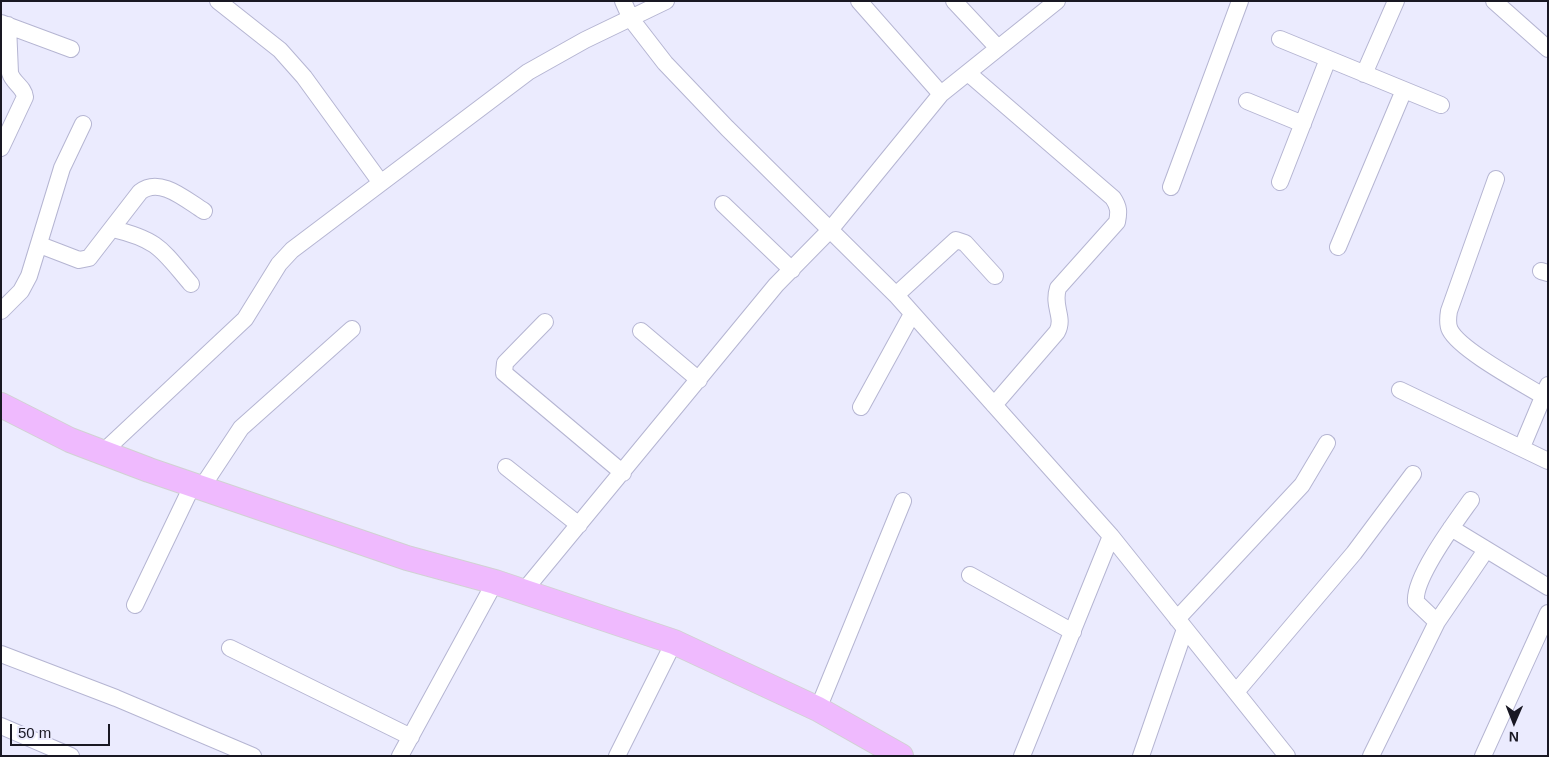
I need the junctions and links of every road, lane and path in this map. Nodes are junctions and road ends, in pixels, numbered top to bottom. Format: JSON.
{"nodes":[{"id":1,"x":218,"y":1,"type":"edge"},
{"id":2,"x":623,"y":1,"type":"edge"},
{"id":3,"x":666,"y":1,"type":"edge"},
{"id":4,"x":858,"y":1,"type":"edge"},
{"id":5,"x":954,"y":1,"type":"edge"},
{"id":6,"x":1240,"y":1,"type":"edge"},
{"id":7,"x":1396,"y":1,"type":"edge"},
{"id":8,"x":1494,"y":1,"type":"edge"},
{"id":9,"x":1053,"y":2,"type":"edge"},
{"id":10,"x":631,"y":19,"type":"junction"},
{"id":11,"x":4,"y":24,"type":"edge"},
{"id":12,"x":1280,"y":39,"type":"dead end"},
{"id":13,"x":998,"y":48,"type":"junction"},
{"id":14,"x":71,"y":49,"type":"dead end"},
{"id":15,"x":1548,"y":49,"type":"edge"},
{"id":16,"x":1328,"y":59,"type":"junction"},
{"id":17,"x":968,"y":73,"type":"junction"},
{"id":18,"x":1364,"y":74,"type":"junction"},
{"id":19,"x":1404,"y":90,"type":"junction"},
{"id":20,"x":941,"y":94,"type":"junction"},
{"id":21,"x":1246,"y":101,"type":"dead end"},
{"id":22,"x":1441,"y":105,"type":"dead end"},
{"id":23,"x":83,"y":124,"type":"dead end"},
{"id":24,"x":1303,"y":124,"type":"junction"},
{"id":25,"x":1,"y":148,"type":"edge"},
{"id":26,"x":375,"y":175,"type":"junction"},
{"id":27,"x":1496,"y":178,"type":"dead end"},
{"id":28,"x":1280,"y":182,"type":"dead end"},
{"id":29,"x":1170,"y":186,"type":"dead end"},
{"id":30,"x":723,"y":204,"type":"dead end"},
{"id":31,"x":204,"y":211,"type":"dead end"},
{"id":32,"x":113,"y":229,"type":"junction"},
{"id":33,"x":830,"y":230,"type":"junction"},
{"id":34,"x":40,"y":245,"type":"junction"},
{"id":35,"x":1338,"y":247,"type":"dead end"},
{"id":36,"x":792,"y":270,"type":"junction"},
{"id":37,"x":995,"y":276,"type":"dead end"},
{"id":38,"x":191,"y":284,"type":"dead end"},
{"id":39,"x":896,"y":295,"type":"junction"},
{"id":40,"x":1,"y":311,"type":"edge"},
{"id":41,"x":912,"y":314,"type":"junction"},
{"id":42,"x":545,"y":322,"type":"dead end"},
{"id":43,"x":352,"y":328,"type":"dead end"},
{"id":44,"x":641,"y":331,"type":"dead end"},
{"id":45,"x":699,"y":380,"type":"junction"},
{"id":46,"x":1400,"y":390,"type":"dead end"},
{"id":47,"x":1545,"y":390,"type":"edge"},
{"id":48,"x":994,"y":405,"type":"junction"},
{"id":49,"x":4,"y":406,"type":"edge"},
{"id":50,"x":861,"y":407,"type":"dead end"},
{"id":51,"x":1327,"y":443,"type":"dead end"},
{"id":52,"x":1522,"y":447,"type":"junction"},
{"id":53,"x":102,"y":453,"type":"junction"},
{"id":54,"x":1548,"y":461,"type":"edge"},
{"id":55,"x":506,"y":467,"type":"dead end"},
{"id":56,"x":622,"y":473,"type":"junction"},
{"id":57,"x":1413,"y":474,"type":"dead end"},
{"id":58,"x":197,"y":485,"type":"junction"},
{"id":59,"x":1471,"y":500,"type":"dead end"},
{"id":60,"x":902,"y":501,"type":"dead end"},
{"id":61,"x":579,"y":525,"type":"junction"},
{"id":62,"x":1451,"y":528,"type":"junction"},
{"id":63,"x":1111,"y":536,"type":"junction"},
{"id":64,"x":1486,"y":550,"type":"junction"},
{"id":65,"x":970,"y":575,"type":"dead end"},
{"id":66,"x":495,"y":582,"type":"junction"},
{"id":67,"x":1548,"y":587,"type":"edge"},
{"id":68,"x":523,"y":592,"type":"junction"},
{"id":69,"x":135,"y":605,"type":"dead end"},
{"id":70,"x":1548,"y":613,"type":"edge"},
{"id":71,"x":1436,"y":622,"type":"junction"},
{"id":72,"x":1181,"y":624,"type":"junction"},
{"id":73,"x":1073,"y":632,"type":"junction"},
{"id":74,"x":674,"y":642,"type":"junction"},
{"id":75,"x":230,"y":648,"type":"dead end"},
{"id":76,"x":1,"y":654,"type":"edge"},
{"id":77,"x":1236,"y":692,"type":"junction"},
{"id":78,"x":818,"y":709,"type":"junction"},
{"id":79,"x":1,"y":726,"type":"edge"},
{"id":80,"x":411,"y":737,"type":"junction"},
{"id":81,"x":68,"y":755,"type":"edge"},
{"id":82,"x":253,"y":756,"type":"edge"},
{"id":83,"x":400,"y":756,"type":"edge"},
{"id":84,"x":617,"y":756,"type":"edge"},
{"id":85,"x":901,"y":756,"type":"edge"},
{"id":86,"x":1022,"y":756,"type":"edge"},
{"id":87,"x":1141,"y":756,"type":"edge"},
{"id":88,"x":1287,"y":756,"type":"edge"},
{"id":89,"x":1371,"y":756,"type":"edge"},
{"id":90,"x":1483,"y":756,"type":"edge"}],
"edges":[{"from":1,"to":26,"type":"street"},
{"from":2,"to":10,"type":"street"},
{"from":3,"to":10,"type":"street"},
{"from":4,"to":20,"type":"street"},
{"from":5,"to":13,"type":"street"},
{"from":6,"to":29,"type":"street"},
{"from":7,"to":18,"type":"street"},
{"from":8,"to":15,"type":"street"},
{"from":9,"to":13,"type":"street"},
{"from":10,"to":26,"type":"street"},
{"from":10,"to":33,"type":"street"},
{"from":11,"to":14,"type":"street"},
{"from":11,"to":25,"type":"street"},
{"from":12,"to":16,"type":"street"},
{"from":13,"to":17,"type":"street"},
{"from":16,"to":18,"type":"street"},
{"from":16,"to":24,"type":"street"},
{"from":17,"to":20,"type":"street"},
{"from":17,"to":48,"type":"street"},
{"from":18,"to":19,"type":"street"},
{"from":19,"to":22,"type":"street"},
{"from":19,"to":35,"type":"street"},
{"from":20,"to":33,"type":"street"},
{"from":21,"to":24,"type":"street"},
{"from":23,"to":34,"type":"street"},
{"from":24,"to":28,"type":"street"},
{"from":26,"to":53,"type":"street"},
{"from":27,"to":47,"type":"street"},
{"from":30,"to":36,"type":"street"},
{"from":31,"to":32,"type":"street"},
{"from":32,"to":34,"type":"street"},
{"from":32,"to":38,"type":"street"},
{"from":33,"to":36,"type":"street"},
{"from":33,"to":39,"type":"street"},
{"from":34,"to":40,"type":"street"},
{"from":36,"to":45,"type":"street"},
{"from":37,"to":39,"type":"street"},
{"from":39,"to":41,"type":"street"},
{"from":41,"to":48,"type":"street"},
{"from":41,"to":50,"type":"street"},
{"from":42,"to":56,"type":"street"},
{"from":43,"to":58,"type":"street"},
{"from":44,"to":45,"type":"street"},
{"from":45,"to":56,"type":"street"},
{"from":46,"to":52,"type":"street"},
{"from":47,"to":52,"type":"street"},
{"from":48,"to":63,"type":"street"},
{"from":49,"to":53,"type":"highway"},
{"from":51,"to":72,"type":"street"},
{"from":52,"to":54,"type":"street"},
{"from":53,"to":58,"type":"highway"},
{"from":55,"to":61,"type":"street"},
{"from":56,"to":61,"type":"street"},
{"from":57,"to":77,"type":"street"},
{"from":58,"to":66,"type":"highway"},
{"from":58,"to":69,"type":"street"},
{"from":59,"to":62,"type":"street"},
{"from":60,"to":78,"type":"street"},
{"from":61,"to":68,"type":"street"},
{"from":62,"to":64,"type":"street"},
{"from":62,"to":71,"type":"street"},
{"from":63,"to":72,"type":"street"},
{"from":63,"to":73,"type":"street"},
{"from":64,"to":67,"type":"street"},
{"from":64,"to":71,"type":"street"},
{"from":65,"to":73,"type":"street"},
{"from":66,"to":68,"type":"highway"},
{"from":66,"to":80,"type":"street"},
{"from":68,"to":74,"type":"highway"},
{"from":70,"to":90,"type":"street"},
{"from":71,"to":89,"type":"street"},
{"from":72,"to":77,"type":"street"},
{"from":72,"to":87,"type":"street"},
{"from":73,"to":86,"type":"street"},
{"from":74,"to":78,"type":"highway"},
{"from":74,"to":84,"type":"street"},
{"from":75,"to":80,"type":"street"},
{"from":76,"to":82,"type":"street"},
{"from":77,"to":88,"type":"street"},
{"from":78,"to":85,"type":"highway"},
{"from":79,"to":81,"type":"street"},
{"from":80,"to":83,"type":"street"}]}
